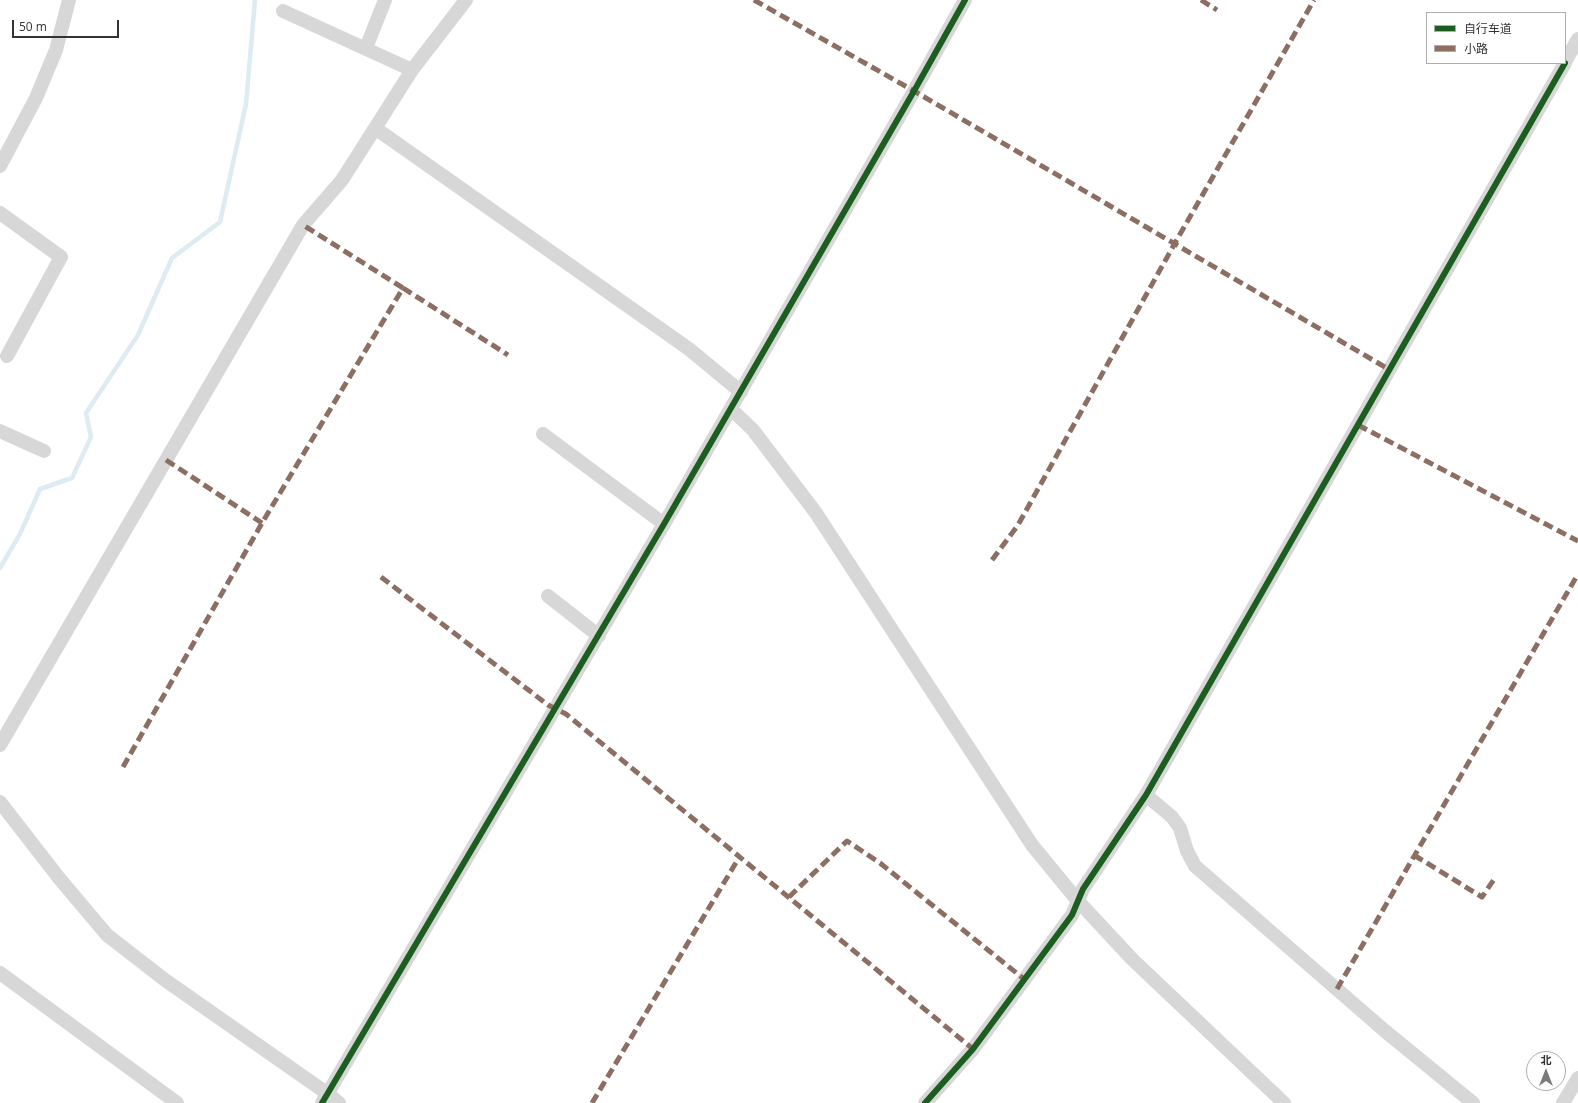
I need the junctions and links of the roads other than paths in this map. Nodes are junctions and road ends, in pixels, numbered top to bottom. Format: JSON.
{"nodes":[{"id":1,"x":69,"y":0,"type":"edge"},
{"id":2,"x":385,"y":0,"type":"edge"},
{"id":3,"x":466,"y":0,"type":"edge"},
{"id":4,"x":965,"y":0,"type":"edge"},
{"id":5,"x":283,"y":11,"type":"dead end"},
{"id":6,"x":1578,"y":39,"type":"edge"},
{"id":7,"x":366,"y":48,"type":"junction"},
{"id":8,"x":1566,"y":61,"type":"edge"},
{"id":9,"x":1564,"y":64,"type":"edge"},
{"id":10,"x":412,"y":70,"type":"junction"},
{"id":11,"x":375,"y":128,"type":"junction"},
{"id":12,"x":0,"y":166,"type":"edge"},
{"id":13,"x":0,"y":213,"type":"edge"},
{"id":14,"x":7,"y":356,"type":"dead end"},
{"id":15,"x":741,"y":392,"type":"junction"},
{"id":16,"x":731,"y":409,"type":"junction"},
{"id":17,"x":0,"y":431,"type":"edge"},
{"id":18,"x":542,"y":434,"type":"dead end"},
{"id":19,"x":44,"y":451,"type":"dead end"},
{"id":20,"x":664,"y":524,"type":"junction"},
{"id":21,"x":548,"y":596,"type":"dead end"},
{"id":22,"x":598,"y":636,"type":"junction"},
{"id":23,"x":0,"y":745,"type":"edge"},
{"id":24,"x":1146,"y":795,"type":"junction"},
{"id":25,"x":0,"y":802,"type":"edge"},
{"id":26,"x":1078,"y":901,"type":"junction"},
{"id":27,"x":0,"y":973,"type":"edge"},
{"id":28,"x":1578,"y":1078,"type":"edge"},
{"id":29,"x":328,"y":1100,"type":"edge"},
{"id":30,"x":177,"y":1103,"type":"edge"},
{"id":31,"x":925,"y":1103,"type":"edge"},
{"id":32,"x":1284,"y":1103,"type":"edge"},
{"id":33,"x":1473,"y":1103,"type":"edge"},
{"id":34,"x":1563,"y":1103,"type":"edge"}],
"edges":[{"from":1,"to":12,"type":"street"},
{"from":2,"to":7,"type":"street"},
{"from":3,"to":10,"type":"street"},
{"from":4,"to":15,"type":"street"},
{"from":5,"to":7,"type":"street"},
{"from":6,"to":8,"type":"street"},
{"from":7,"to":10,"type":"street"},
{"from":9,"to":24,"type":"street"},
{"from":10,"to":11,"type":"street"},
{"from":11,"to":15,"type":"street"},
{"from":11,"to":23,"type":"street"},
{"from":13,"to":14,"type":"street"},
{"from":15,"to":16,"type":"street"},
{"from":16,"to":20,"type":"street"},
{"from":16,"to":26,"type":"street"},
{"from":17,"to":19,"type":"street"},
{"from":18,"to":20,"type":"street"},
{"from":20,"to":22,"type":"street"},
{"from":21,"to":22,"type":"street"},
{"from":22,"to":29,"type":"street"},
{"from":24,"to":26,"type":"street"},
{"from":24,"to":33,"type":"street"},
{"from":25,"to":29,"type":"street"},
{"from":26,"to":31,"type":"street"},
{"from":26,"to":32,"type":"street"},
{"from":27,"to":30,"type":"street"},
{"from":28,"to":34,"type":"street"}]}
